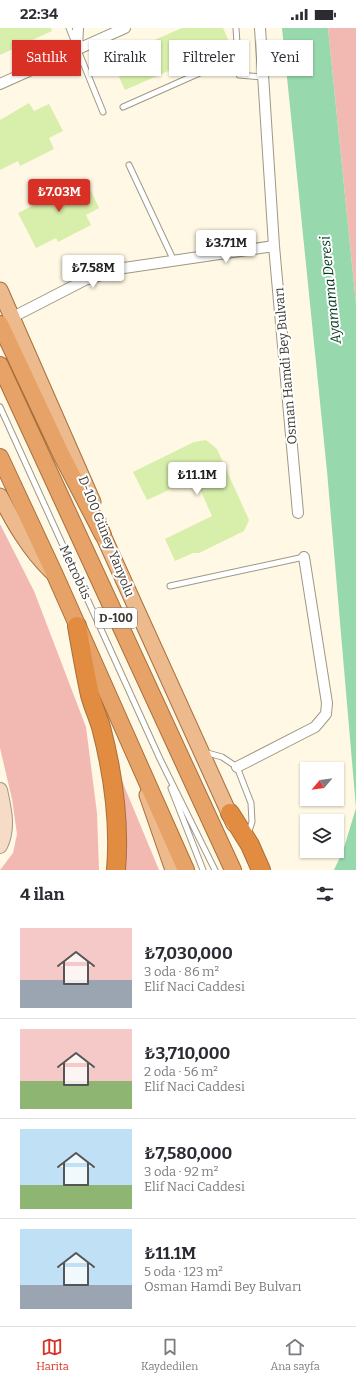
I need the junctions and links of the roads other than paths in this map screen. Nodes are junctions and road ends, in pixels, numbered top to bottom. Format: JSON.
{"nodes":[{"id":1,"x":68,"y":28,"type":"edge"},
{"id":2,"x":78,"y":28,"type":"edge"},
{"id":3,"x":125,"y":28,"type":"edge"},
{"id":4,"x":236,"y":28,"type":"edge"},
{"id":5,"x":260,"y":28,"type":"edge"},
{"id":6,"x":73,"y":40,"type":"edge"},
{"id":7,"x":77,"y":40,"type":"edge"},
{"id":8,"x":237,"y":40,"type":"edge"},
{"id":9,"x":261,"y":40,"type":"edge"},
{"id":10,"x":81,"y":47,"type":"edge"},
{"id":11,"x":81,"y":59,"type":"edge"},
{"id":12,"x":18,"y":76,"type":"edge"},
{"id":13,"x":193,"y":76,"type":"edge"},
{"id":14,"x":263,"y":76,"type":"edge"},
{"id":15,"x":0,"y":84,"type":"edge"},
{"id":16,"x":123,"y":107,"type":"dead end"},
{"id":17,"x":103,"y":112,"type":"dead end"},
{"id":18,"x":129,"y":165,"type":"dead end"},
{"id":19,"x":274,"y":246,"type":"junction"},
{"id":20,"x":174,"y":261,"type":"junction"},
{"id":21,"x":0,"y":290,"type":"edge"},
{"id":22,"x":6,"y":321,"type":"edge"},
{"id":23,"x":0,"y":365,"type":"edge"},
{"id":24,"x":0,"y":407,"type":"edge"},
{"id":25,"x":0,"y":457,"type":"edge"},
{"id":26,"x":0,"y":496,"type":"edge"},
{"id":27,"x":298,"y":513,"type":"dead end"},
{"id":28,"x":103,"y":535,"type":"joint"},
{"id":29,"x":304,"y":557,"type":"joint"},
{"id":30,"x":55,"y":575,"type":"junction"},
{"id":31,"x":170,"y":586,"type":"dead end"},
{"id":32,"x":77,"y":626,"type":"junction"},
{"id":33,"x":134,"y":752,"type":"junction"},
{"id":34,"x":202,"y":752,"type":"junction"},
{"id":35,"x":160,"y":759,"type":"junction"},
{"id":36,"x":237,"y":767,"type":"junction"},
{"id":37,"x":0,"y":790,"type":"edge"},
{"id":38,"x":230,"y":813,"type":"junction"},
{"id":39,"x":246,"y":839,"type":"junction"},
{"id":40,"x":0,"y":846,"type":"edge"},
{"id":41,"x":116,"y":870,"type":"edge"},
{"id":42,"x":174,"y":870,"type":"edge"},
{"id":43,"x":186,"y":870,"type":"edge"},
{"id":44,"x":203,"y":870,"type":"edge"},
{"id":45,"x":215,"y":870,"type":"edge"},
{"id":46,"x":233,"y":870,"type":"edge"},
{"id":47,"x":253,"y":870,"type":"edge"},
{"id":48,"x":261,"y":870,"type":"edge"}],
"edges":[{"from":1,"to":6,"type":"lane"},
{"from":2,"to":7,"type":"street"},
{"from":3,"to":10,"type":"street"},
{"from":4,"to":8,"type":"lane"},
{"from":5,"to":9,"type":"street","name":"Osman Hamdi Bey Bulvarı"},
{"from":11,"to":17,"type":"lane"},
{"from":12,"to":15,"type":"street"},
{"from":13,"to":16,"type":"lane"},
{"from":14,"to":19,"type":"street","name":"Osman Hamdi Bey Bulvarı"},
{"from":18,"to":20,"type":"lane"},
{"from":19,"to":20,"type":"street"},
{"from":19,"to":27,"type":"street","name":"Osman Hamdi Bey Bulvarı"},
{"from":20,"to":22,"type":"street"},
{"from":21,"to":22,"type":"main road"},
{"from":22,"to":28,"type":"highway"},
{"from":23,"to":46,"type":"highway","number":"D-100"},
{"from":24,"to":35,"type":"lane","name":"Metrobüs"},
{"from":25,"to":30,"type":"highway","number":"D-100"},
{"from":26,"to":30,"type":"main road"},
{"from":28,"to":34,"type":"main road","name":"D-100 Güney Yanyolu"},
{"from":29,"to":31,"type":"lane"},
{"from":29,"to":36,"type":"street"},
{"from":30,"to":32,"type":"highway","number":"D-100"},
{"from":32,"to":33,"type":"highway","number":"D-100"},
{"from":32,"to":41,"type":"highway"},
{"from":33,"to":42,"type":"main road"},
{"from":33,"to":43,"type":"highway","number":"D-100"},
{"from":34,"to":36,"type":"lane"},
{"from":34,"to":38,"type":"main road","name":"D-100 Güney Yanyolu"},
{"from":35,"to":44,"type":"lane","name":"Metrobüs"},
{"from":35,"to":45,"type":"lane","name":"Metrobüs"},
{"from":36,"to":39,"type":"lane"},
{"from":37,"to":40,"type":"main road"},
{"from":38,"to":39,"type":"highway"},
{"from":38,"to":47,"type":"main road","name":"D-100 Güney Yanyolu"},
{"from":39,"to":48,"type":"highway"}]}
